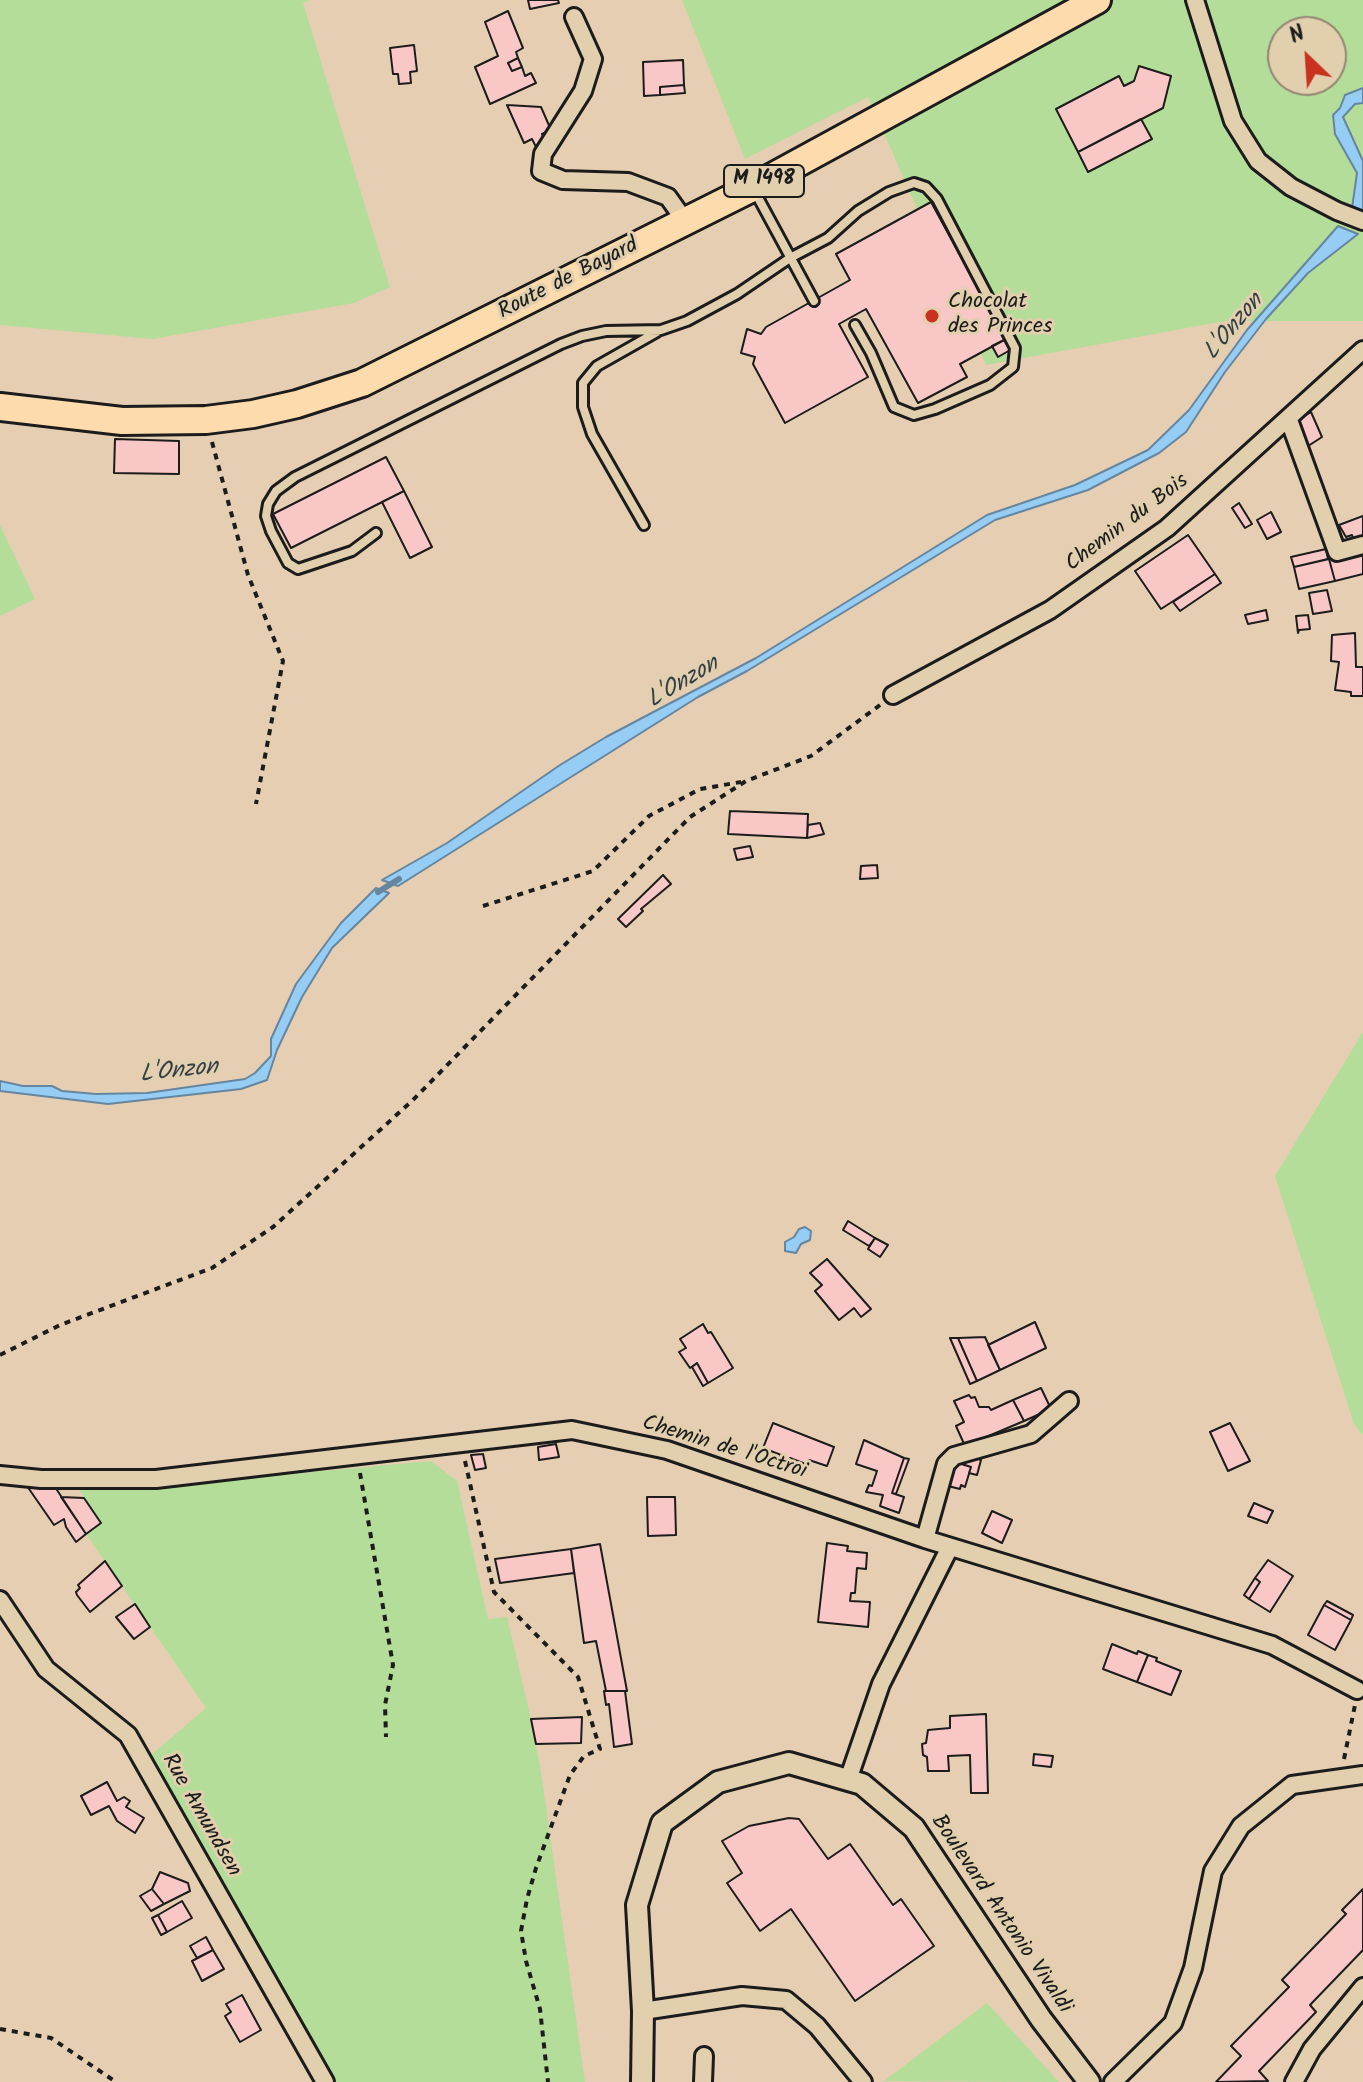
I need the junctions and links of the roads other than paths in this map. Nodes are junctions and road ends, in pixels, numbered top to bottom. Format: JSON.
{"nodes":[{"id":1,"x":1097,"y":0,"type":"edge"},
{"id":2,"x":1195,"y":0,"type":"edge"},
{"id":3,"x":574,"y":17,"type":"dead end"},
{"id":4,"x":752,"y":188,"type":"junction"},
{"id":5,"x":685,"y":221,"type":"junction"},
{"id":6,"x":1363,"y":221,"type":"edge"},
{"id":7,"x":790,"y":258,"type":"junction"},
{"id":8,"x":814,"y":301,"type":"dead end"},
{"id":9,"x":855,"y":325,"type":"dead end"},
{"id":10,"x":661,"y":330,"type":"junction"},
{"id":11,"x":1363,"y":350,"type":"edge"},
{"id":12,"x":0,"y":407,"type":"edge"},
{"id":13,"x":1289,"y":420,"type":"junction"},
{"id":14,"x":644,"y":525,"type":"dead end"},
{"id":15,"x":376,"y":533,"type":"dead end"},
{"id":16,"x":1363,"y":545,"type":"edge"},
{"id":17,"x":893,"y":695,"type":"road end"},
{"id":18,"x":1069,"y":1401,"type":"dead end"},
{"id":19,"x":0,"y":1475,"type":"edge"},
{"id":20,"x":925,"y":1539,"type":"junction"},
{"id":21,"x":950,"y":1547,"type":"junction"},
{"id":22,"x":0,"y":1600,"type":"edge"},
{"id":23,"x":1357,"y":1690,"type":"dead end"},
{"id":24,"x":1363,"y":1775,"type":"edge"},
{"id":25,"x":848,"y":1780,"type":"junction"},
{"id":26,"x":1363,"y":1987,"type":"edge"},
{"id":27,"x":643,"y":2011,"type":"junction"},
{"id":28,"x":704,"y":2056,"type":"dead end"},
{"id":29,"x":325,"y":2082,"type":"edge"},
{"id":30,"x":642,"y":2082,"type":"edge"},
{"id":31,"x":703,"y":2082,"type":"edge"},
{"id":32,"x":863,"y":2082,"type":"edge"},
{"id":33,"x":1089,"y":2082,"type":"edge"},
{"id":34,"x":1113,"y":2082,"type":"edge"},
{"id":35,"x":1294,"y":2082,"type":"edge"}],
"edges":[{"from":1,"to":4,"type":"main road","name":"Route de Bayard","number":"M 1498"},
{"from":2,"to":6,"type":"street"},
{"from":3,"to":5,"type":"street"},
{"from":4,"to":5,"type":"main road","name":"Route de Bayard","number":"M 1498"},
{"from":4,"to":7,"type":"lane"},
{"from":5,"to":12,"type":"main road","name":"Route de Bayard","number":"M 1498"},
{"from":7,"to":8,"type":"lane"},
{"from":7,"to":9,"type":"lane"},
{"from":7,"to":10,"type":"lane"},
{"from":10,"to":14,"type":"lane"},
{"from":10,"to":15,"type":"lane"},
{"from":11,"to":13,"type":"street","name":"Chemin du Bois"},
{"from":13,"to":16,"type":"street"},
{"from":13,"to":17,"type":"street","name":"Chemin du Bois"},
{"from":18,"to":20,"type":"street"},
{"from":19,"to":20,"type":"street","name":"Chemin de l'Octroi"},
{"from":20,"to":21,"type":"street","name":"Chemin de l'Octroi"},
{"from":21,"to":23,"type":"street","name":"Chemin de l'Octroi"},
{"from":21,"to":25,"type":"street"},
{"from":22,"to":29,"type":"street","name":"Rue Amundsen"},
{"from":24,"to":34,"type":"street"},
{"from":25,"to":27,"type":"street","name":"Boulevard Antonio Vivaldi"},
{"from":25,"to":33,"type":"street","name":"Boulevard Antonio Vivaldi"},
{"from":26,"to":35,"type":"street"},
{"from":27,"to":30,"type":"street","name":"Boulevard Antonio Vivaldi"},
{"from":27,"to":32,"type":"street"},
{"from":28,"to":31,"type":"street"}]}
